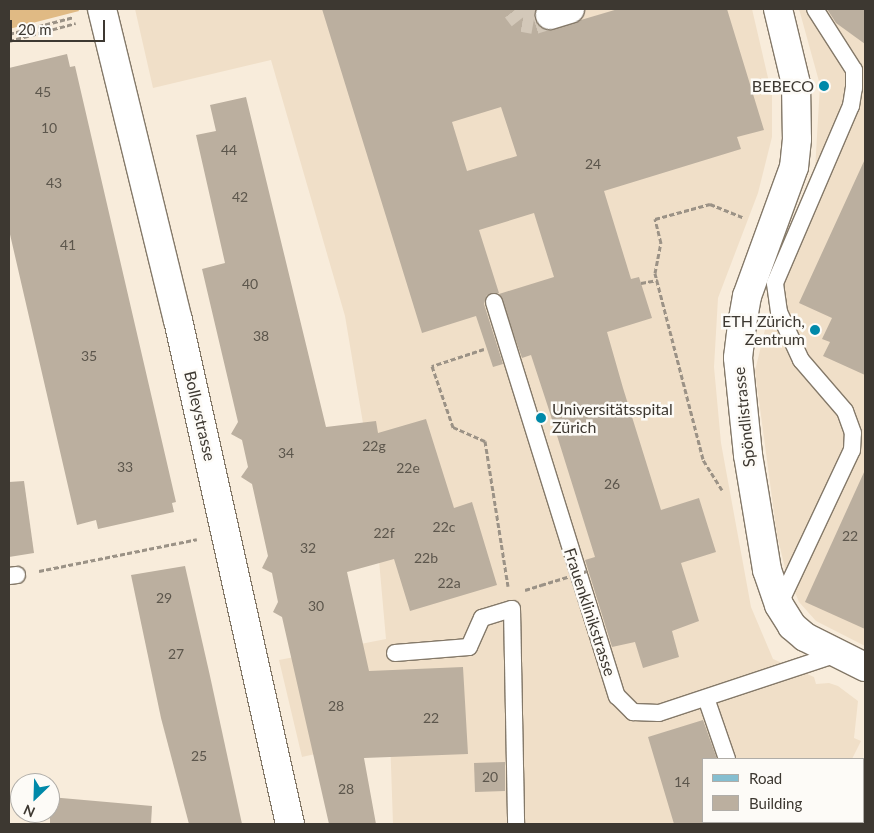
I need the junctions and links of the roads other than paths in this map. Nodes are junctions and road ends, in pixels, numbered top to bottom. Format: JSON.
{"nodes":[{"id":1,"x":778,"y":9,"type":"edge"},
{"id":2,"x":815,"y":9,"type":"edge"},
{"id":3,"x":90,"y":13,"type":"edge"},
{"id":4,"x":860,"y":65,"type":"edge"},
{"id":5,"x":494,"y":302,"type":"dead end"},
{"id":6,"x":779,"y":605,"type":"junction"},
{"id":7,"x":395,"y":653,"type":"dead end"},
{"id":8,"x":837,"y":654,"type":"junction"},
{"id":9,"x":865,"y":667,"type":"edge"},
{"id":10,"x":706,"y":698,"type":"junction"},
{"id":11,"x":727,"y":758,"type":"edge"},
{"id":12,"x":290,"y":824,"type":"edge"},
{"id":13,"x":516,"y":824,"type":"edge"}],
"edges":[{"from":1,"to":6,"type":"street","name":"Spöndlistrasse"},
{"from":2,"to":4,"type":"lane"},
{"from":3,"to":12,"type":"street","name":"Bolleystrasse"},
{"from":4,"to":6,"type":"lane"},
{"from":5,"to":10,"type":"lane","name":"Frauenklinikstrasse"},
{"from":6,"to":8,"type":"street","name":"Spöndlistrasse"},
{"from":7,"to":13,"type":"lane"},
{"from":8,"to":9,"type":"street","name":"Spöndlistrasse"},
{"from":8,"to":10,"type":"lane","name":"Frauenklinikstrasse"},
{"from":10,"to":11,"type":"lane"}]}
